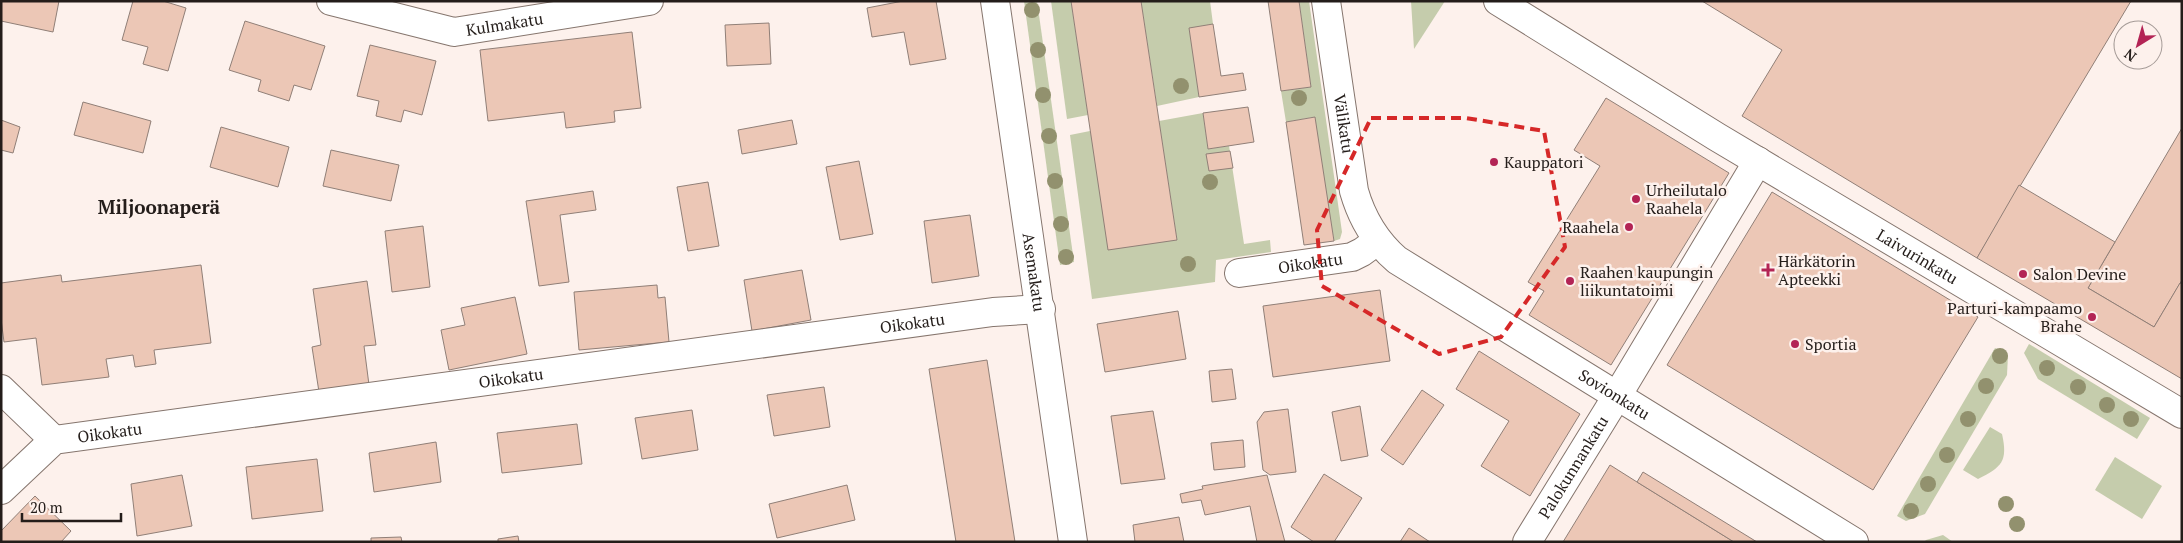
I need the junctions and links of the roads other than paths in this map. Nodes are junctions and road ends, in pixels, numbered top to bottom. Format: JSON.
{"nodes":[{"id":1,"x":331,"y":1,"type":"edge"},
{"id":2,"x":649,"y":1,"type":"edge"},
{"id":3,"x":995,"y":1,"type":"edge"},
{"id":4,"x":1326,"y":1,"type":"edge"},
{"id":5,"x":1498,"y":1,"type":"edge"},
{"id":6,"x":1758,"y":161,"type":"junction"},
{"id":7,"x":1377,"y":241,"type":"junction"},
{"id":8,"x":1239,"y":273,"type":"dead end"},
{"id":9,"x":1041,"y":309,"type":"junction"},
{"id":10,"x":1,"y":389,"type":"edge"},
{"id":11,"x":1617,"y":396,"type":"junction"},
{"id":12,"x":2182,"y":414,"type":"edge"},
{"id":13,"x":54,"y":440,"type":"junction"},
{"id":14,"x":1,"y":490,"type":"edge"},
{"id":15,"x":1073,"y":542,"type":"edge"},
{"id":16,"x":1527,"y":542,"type":"edge"},
{"id":17,"x":1854,"y":542,"type":"edge"}],
"edges":[{"from":1,"to":2,"type":"street","name":"Kulmakatu"},
{"from":3,"to":9,"type":"street","name":"Asemakatu"},
{"from":4,"to":7,"type":"street","name":"Välikatu"},
{"from":5,"to":6,"type":"street","name":"Laivurinkatu"},
{"from":6,"to":11,"type":"street","name":"Palokunnankatu"},
{"from":6,"to":12,"type":"street","name":"Laivurinkatu"},
{"from":7,"to":8,"type":"street","name":"Oikokatu"},
{"from":7,"to":11,"type":"street","name":"Sovionkatu"},
{"from":9,"to":13,"type":"street","name":"Oikokatu"},
{"from":9,"to":15,"type":"street","name":"Asemakatu"},
{"from":10,"to":13,"type":"street"},
{"from":11,"to":16,"type":"street","name":"Palokunnankatu"},
{"from":11,"to":17,"type":"street","name":"Sovionkatu"},
{"from":13,"to":14,"type":"street","name":"Oikokatu"}]}
